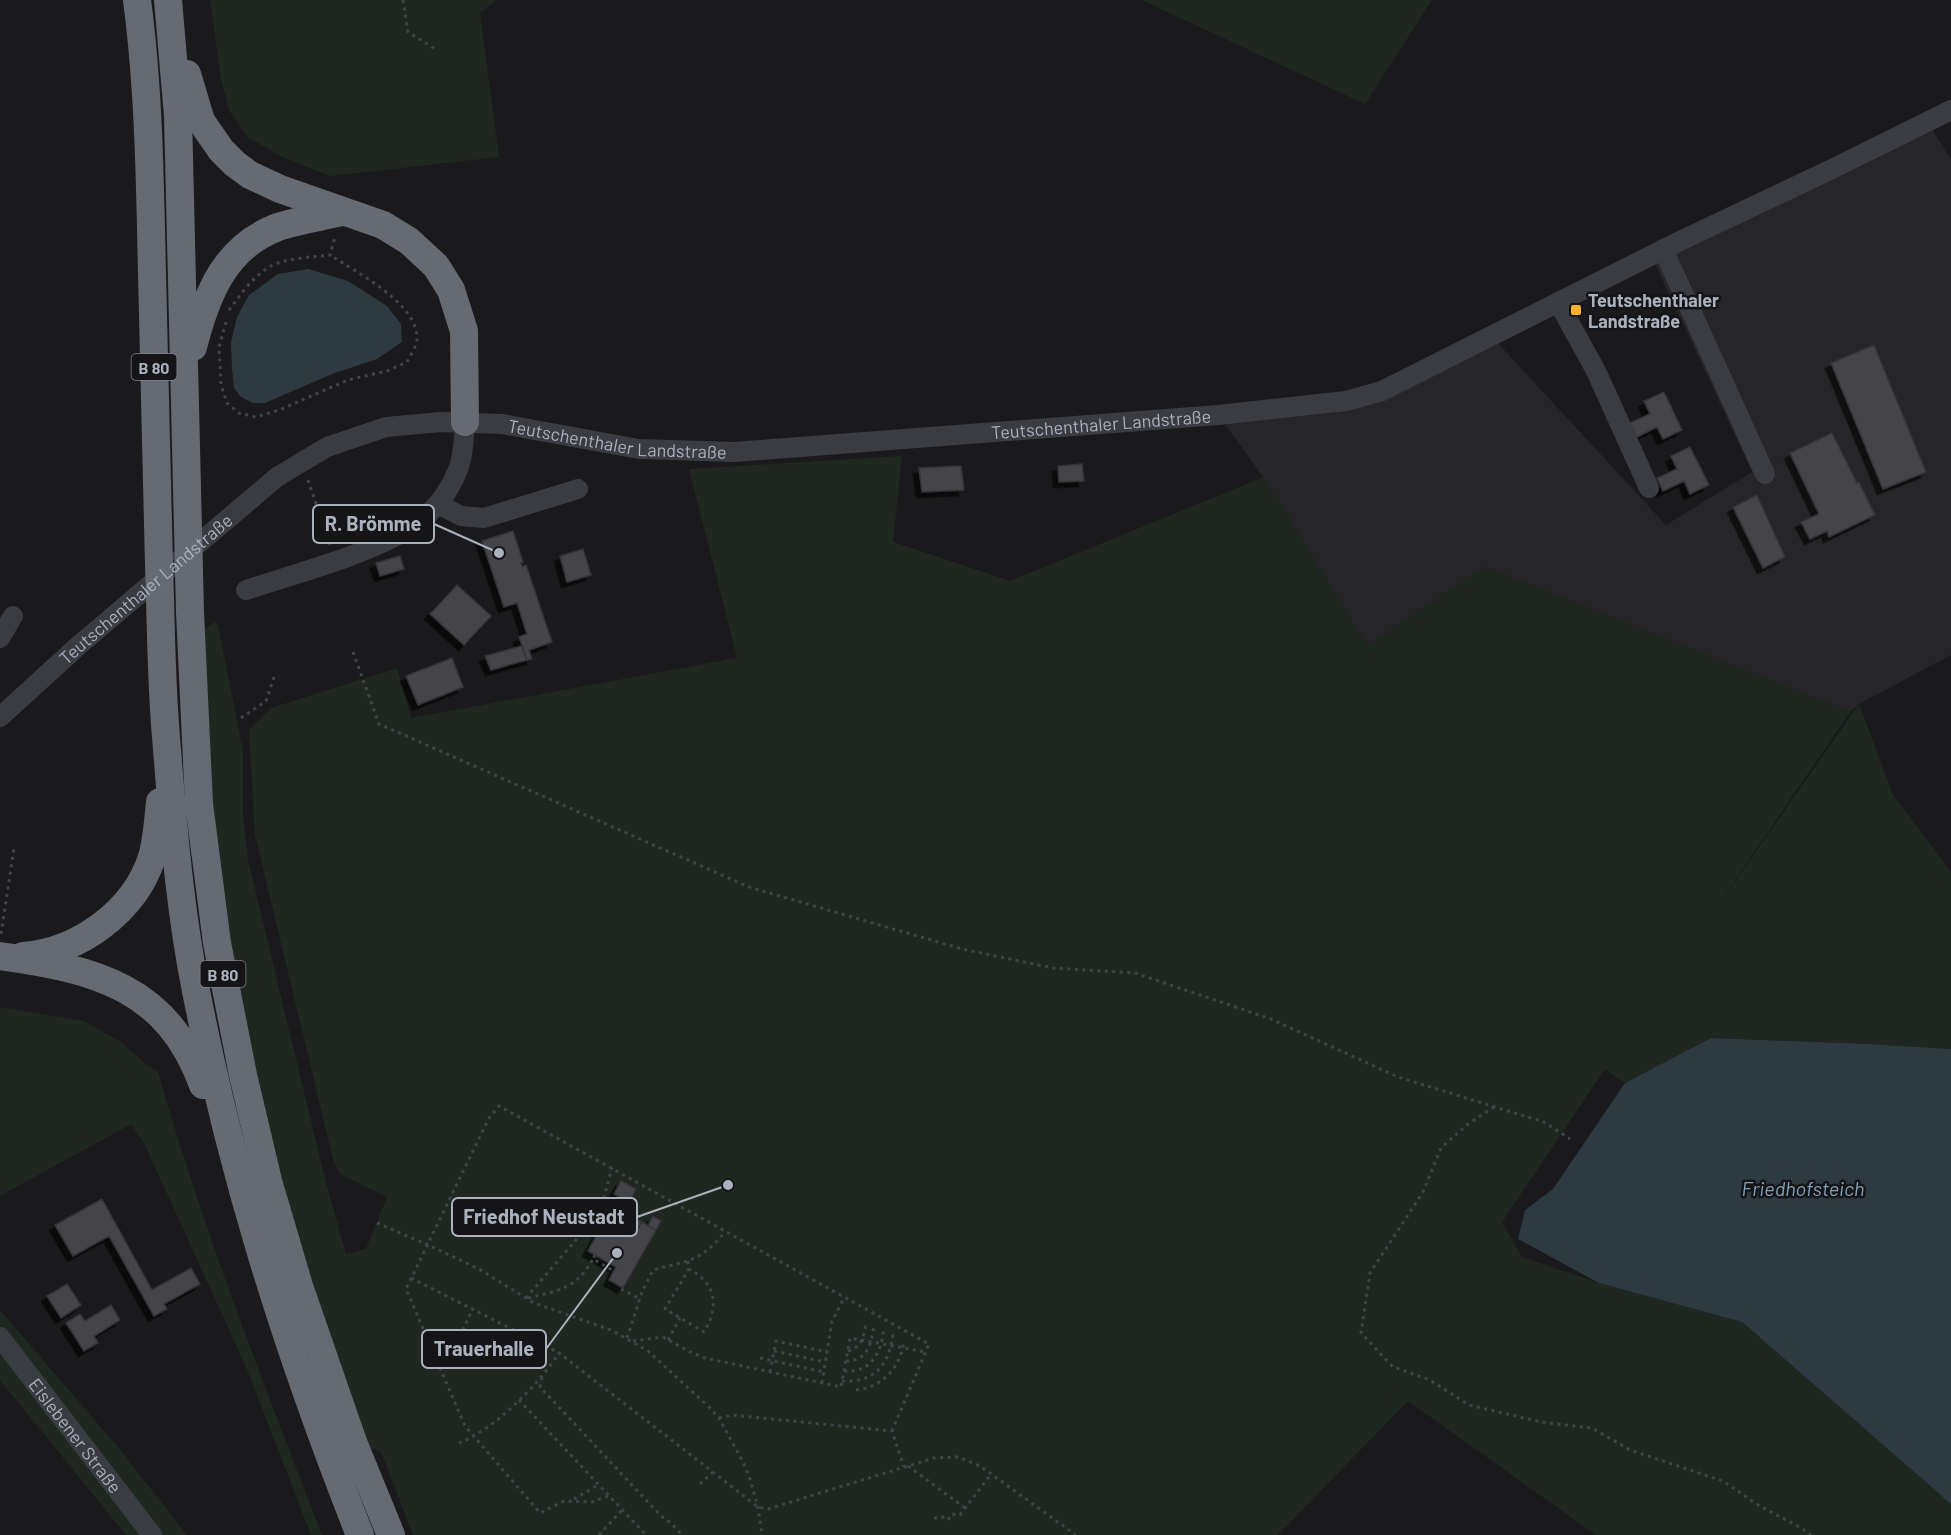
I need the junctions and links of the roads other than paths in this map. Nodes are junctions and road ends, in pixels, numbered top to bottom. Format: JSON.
{"nodes":[{"id":1,"x":138,"y":0,"type":"edge"},
{"id":2,"x":168,"y":3,"type":"edge"},
{"id":3,"x":1951,"y":110,"type":"edge"},
{"id":4,"x":342,"y":212,"type":"junction"},
{"id":5,"x":1663,"y":249,"type":"junction"},
{"id":6,"x":1558,"y":302,"type":"junction"},
{"id":7,"x":184,"y":390,"type":"junction"},
{"id":8,"x":465,"y":422,"type":"junction"},
{"id":9,"x":1765,"y":474,"type":"dead end"},
{"id":10,"x":1649,"y":488,"type":"dead end"},
{"id":11,"x":578,"y":489,"type":"dead end"},
{"id":12,"x":438,"y":504,"type":"junction"},
{"id":13,"x":246,"y":590,"type":"dead end"},
{"id":14,"x":13,"y":616,"type":"dead end"},
{"id":15,"x":0,"y":638,"type":"edge"},
{"id":16,"x":0,"y":717,"type":"edge"},
{"id":17,"x":166,"y":734,"type":"junction"},
{"id":18,"x":4,"y":951,"type":"edge"},
{"id":19,"x":244,"y":1200,"type":"junction"},
{"id":20,"x":0,"y":1337,"type":"edge"},
{"id":21,"x":152,"y":1535,"type":"edge"},
{"id":22,"x":360,"y":1535,"type":"edge"},
{"id":23,"x":391,"y":1535,"type":"edge"}],
"edges":[{"from":1,"to":17,"type":"highway","number":"B 80"},
{"from":2,"to":4,"type":"highway"},
{"from":2,"to":7,"type":"highway","number":"B 80"},
{"from":3,"to":5,"type":"street","name":"Teutschenthaler Landstraße"},
{"from":4,"to":7,"type":"highway"},
{"from":4,"to":8,"type":"highway"},
{"from":5,"to":6,"type":"street","name":"Teutschenthaler Landstraße"},
{"from":5,"to":9,"type":"street"},
{"from":6,"to":8,"type":"street","name":"Teutschenthaler Landstraße"},
{"from":6,"to":10,"type":"street"},
{"from":7,"to":23,"type":"highway","number":"B 80"},
{"from":8,"to":12,"type":"street"},
{"from":8,"to":16,"type":"street","name":"Teutschenthaler Landstraße"},
{"from":11,"to":12,"type":"street"},
{"from":12,"to":13,"type":"street"},
{"from":14,"to":15,"type":"street"},
{"from":17,"to":18,"type":"highway"},
{"from":17,"to":19,"type":"highway","number":"B 80"},
{"from":18,"to":19,"type":"highway"},
{"from":19,"to":22,"type":"highway","number":"B 80"},
{"from":20,"to":21,"type":"street","name":"Eislebener Straße"}]}
